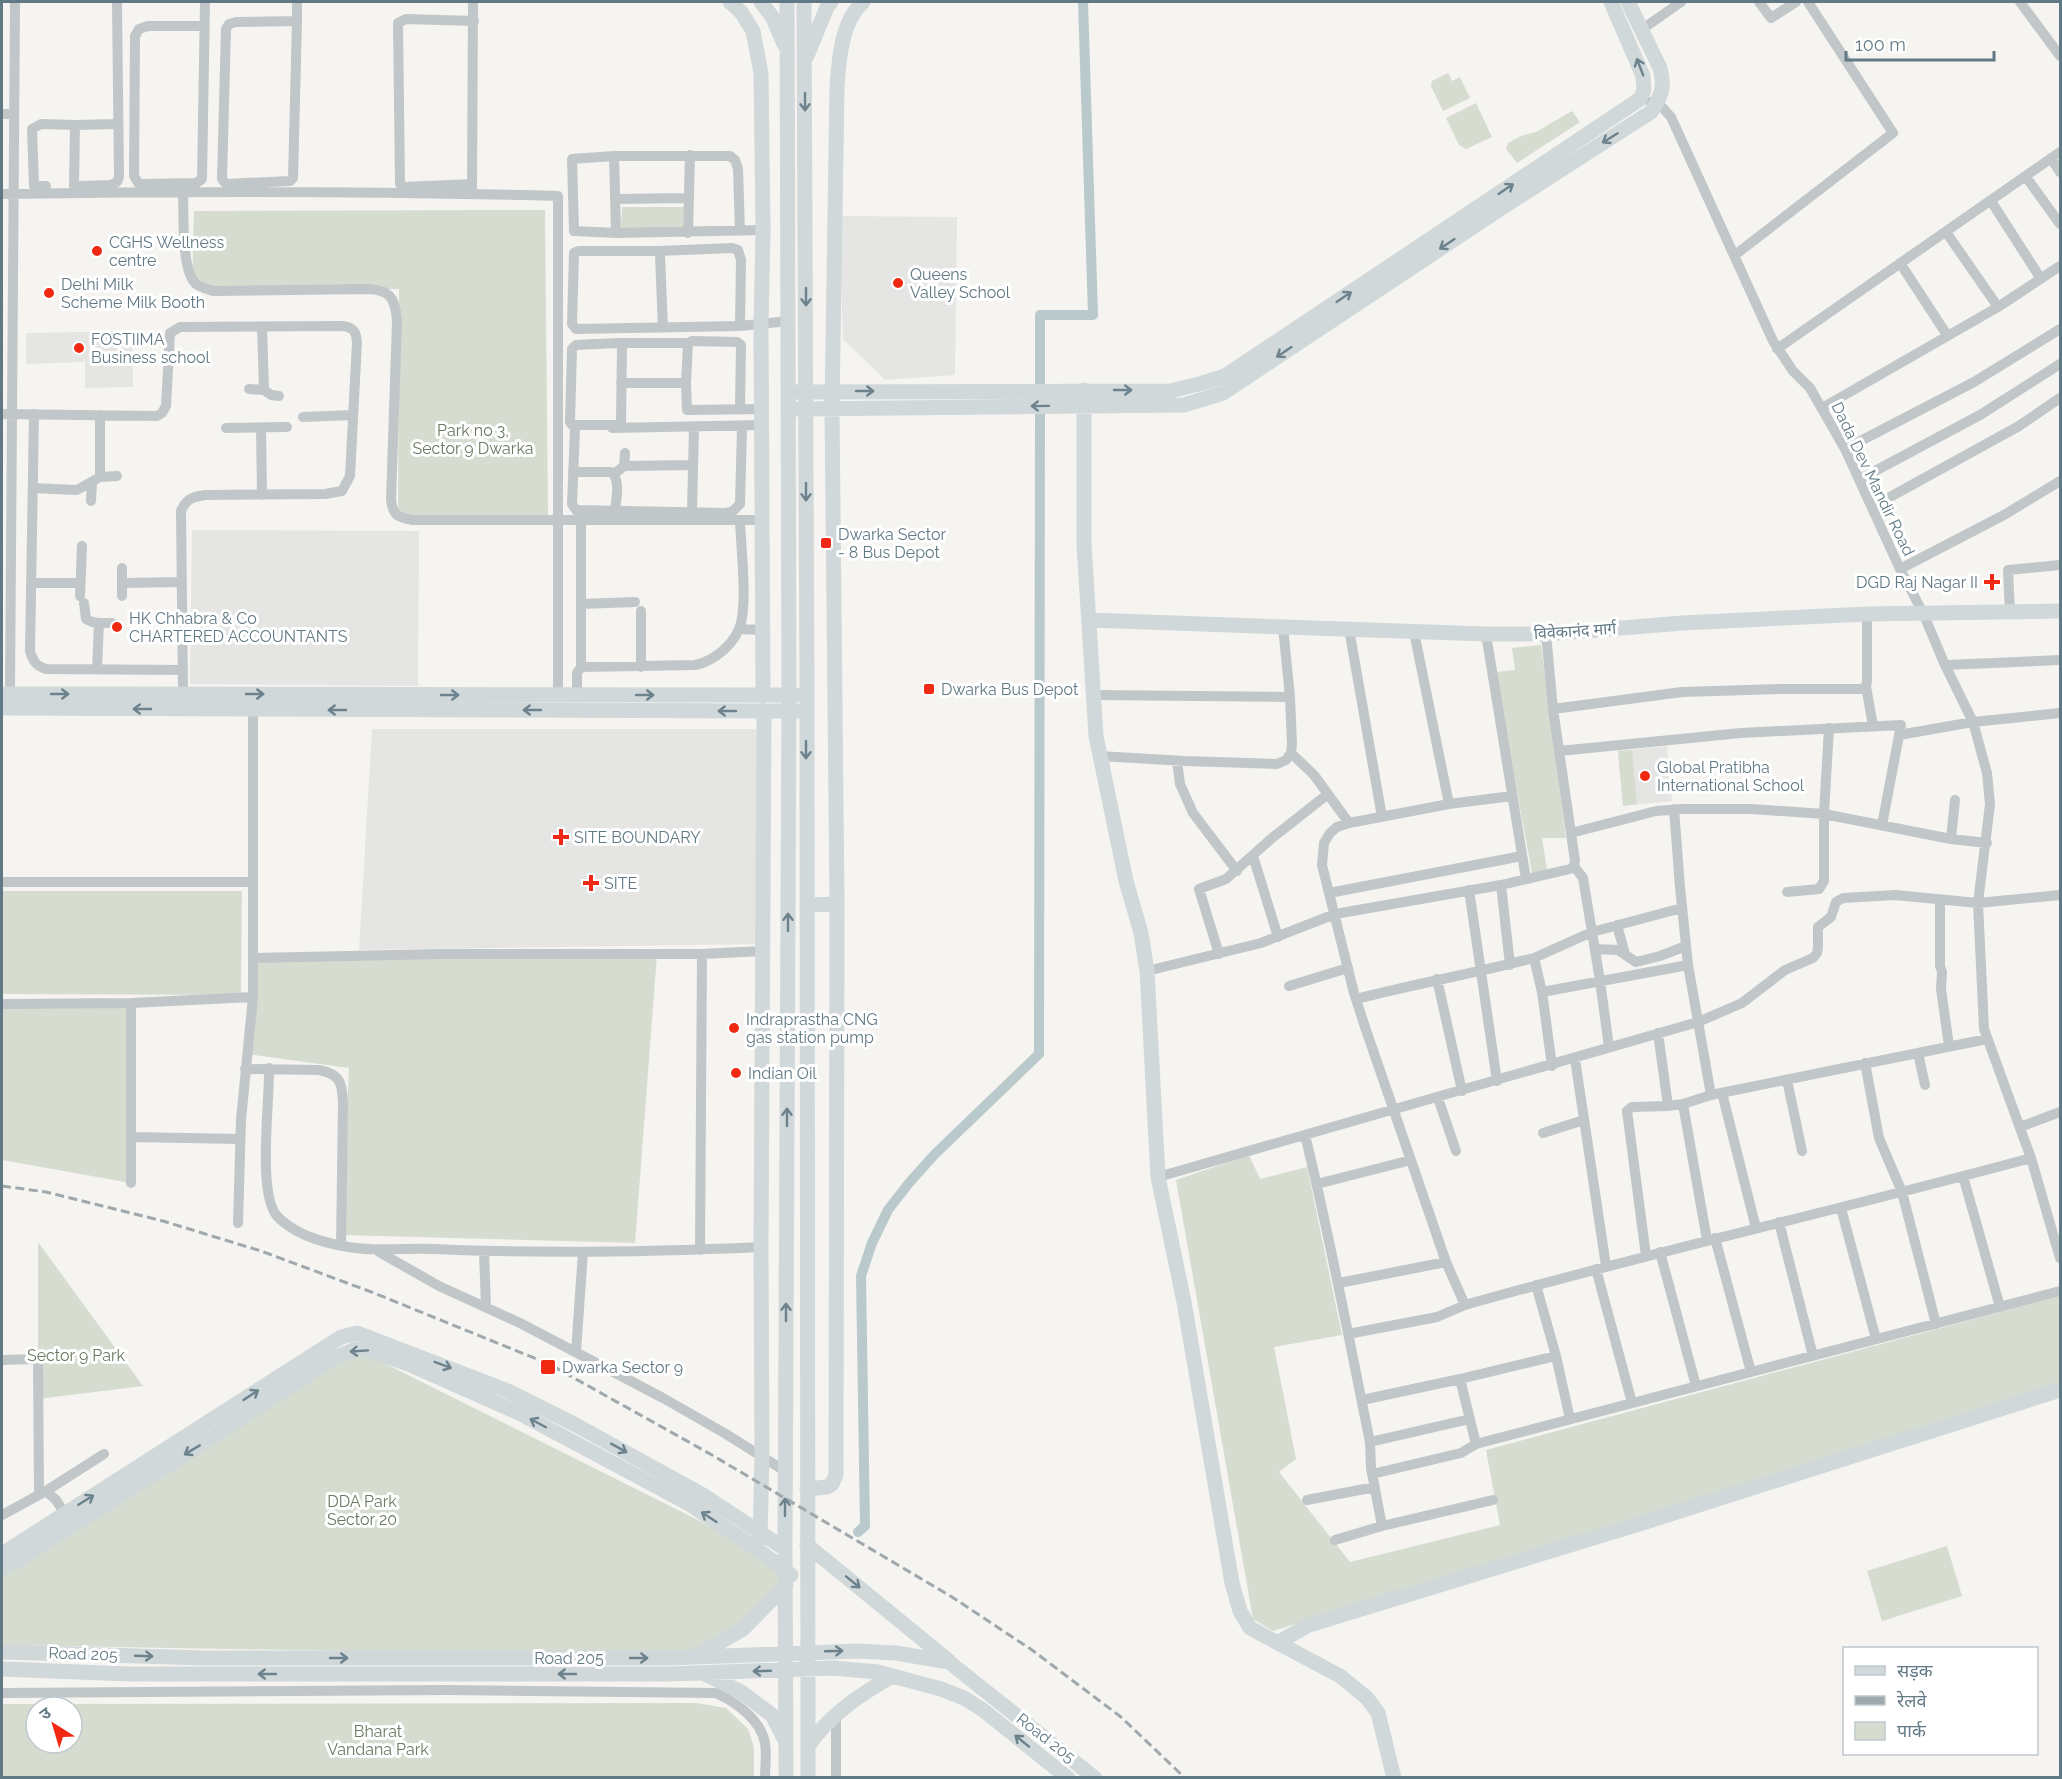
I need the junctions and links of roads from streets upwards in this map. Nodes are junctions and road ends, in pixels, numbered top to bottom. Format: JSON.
{"nodes":[{"id":1,"x":15,"y":2,"type":"edge"},
{"id":2,"x":117,"y":2,"type":"edge"},
{"id":3,"x":205,"y":2,"type":"edge"},
{"id":4,"x":297,"y":2,"type":"edge"},
{"id":5,"x":473,"y":2,"type":"edge"},
{"id":6,"x":730,"y":2,"type":"edge"},
{"id":7,"x":761,"y":2,"type":"edge"},
{"id":8,"x":787,"y":2,"type":"edge"},
{"id":9,"x":804,"y":2,"type":"edge"},
{"id":10,"x":831,"y":2,"type":"edge"},
{"id":11,"x":863,"y":2,"type":"edge"},
{"id":12,"x":1611,"y":2,"type":"edge"},
{"id":13,"x":1628,"y":2,"type":"edge"},
{"id":14,"x":1682,"y":2,"type":"edge"},
{"id":15,"x":1759,"y":2,"type":"edge"},
{"id":16,"x":1796,"y":2,"type":"edge"},
{"id":17,"x":1808,"y":2,"type":"edge"},
{"id":18,"x":2020,"y":2,"type":"edge"},
{"id":19,"x":297,"y":21,"type":"junction"},
{"id":20,"x":474,"y":21,"type":"junction"},
{"id":21,"x":204,"y":26,"type":"junction"},
{"id":22,"x":1641,"y":30,"type":"junction"},
{"id":23,"x":787,"y":50,"type":"junction"},
{"id":24,"x":2061,"y":56,"type":"edge"},
{"id":25,"x":805,"y":62,"type":"junction"},
{"id":26,"x":1640,"y":99,"type":"junction"},
{"id":27,"x":2,"y":100,"type":"edge"},
{"id":28,"x":15,"y":100,"type":"junction"},
{"id":29,"x":1657,"y":104,"type":"junction"},
{"id":30,"x":2,"y":114,"type":"edge"},
{"id":31,"x":14,"y":114,"type":"junction"},
{"id":32,"x":117,"y":124,"type":"junction"},
{"id":33,"x":75,"y":125,"type":"junction"},
{"id":34,"x":2,"y":136,"type":"edge"},
{"id":35,"x":14,"y":136,"type":"junction"},
{"id":36,"x":690,"y":155,"type":"junction"},
{"id":37,"x":2056,"y":155,"type":"edge"},
{"id":38,"x":615,"y":156,"type":"junction"},
{"id":39,"x":2061,"y":172,"type":"edge"},
{"id":40,"x":2026,"y":177,"type":"junction"},
{"id":41,"x":34,"y":186,"type":"junction"},
{"id":42,"x":74,"y":186,"type":"junction"},
{"id":43,"x":252,"y":188,"type":"junction"},
{"id":44,"x":472,"y":189,"type":"junction"},
{"id":45,"x":14,"y":190,"type":"junction"},
{"id":46,"x":183,"y":193,"type":"junction"},
{"id":47,"x":2,"y":194,"type":"edge"},
{"id":48,"x":688,"y":198,"type":"junction"},
{"id":49,"x":616,"y":199,"type":"junction"},
{"id":50,"x":1991,"y":201,"type":"junction"},
{"id":51,"x":2061,"y":224,"type":"edge"},
{"id":52,"x":764,"y":230,"type":"junction"},
{"id":53,"x":740,"y":231,"type":"junction"},
{"id":54,"x":1946,"y":232,"type":"junction"},
{"id":55,"x":616,"y":233,"type":"junction"},
{"id":56,"x":688,"y":233,"type":"junction"},
{"id":57,"x":658,"y":251,"type":"junction"},
{"id":58,"x":1734,"y":255,"type":"junction"},
{"id":59,"x":1900,"y":263,"type":"junction"},
{"id":60,"x":2061,"y":266,"type":"edge"},
{"id":61,"x":2041,"y":279,"type":"junction"},
{"id":62,"x":1998,"y":307,"type":"junction"},
{"id":63,"x":2,"y":314,"type":"edge"},
{"id":64,"x":13,"y":314,"type":"junction"},
{"id":65,"x":788,"y":321,"type":"junction"},
{"id":66,"x":572,"y":324,"type":"junction"},
{"id":67,"x":558,"y":325,"type":"junction"},
{"id":68,"x":761,"y":325,"type":"junction"},
{"id":69,"x":262,"y":327,"type":"junction"},
{"id":70,"x":740,"y":327,"type":"junction"},
{"id":71,"x":663,"y":328,"type":"junction"},
{"id":72,"x":2061,"y":328,"type":"edge"},
{"id":73,"x":7,"y":331,"type":"edge"},
{"id":74,"x":1947,"y":335,"type":"junction"},
{"id":75,"x":620,"y":343,"type":"junction"},
{"id":76,"x":688,"y":343,"type":"junction"},
{"id":77,"x":1777,"y":349,"type":"junction"},
{"id":78,"x":2061,"y":364,"type":"edge"},
{"id":79,"x":621,"y":383,"type":"junction"},
{"id":80,"x":686,"y":383,"type":"junction"},
{"id":81,"x":249,"y":389,"type":"dead end"},
{"id":82,"x":264,"y":390,"type":"junction"},
{"id":83,"x":832,"y":391,"type":"junction"},
{"id":84,"x":788,"y":392,"type":"junction"},
{"id":85,"x":806,"y":392,"type":"junction"},
{"id":86,"x":279,"y":396,"type":"dead end"},
{"id":87,"x":1083,"y":398,"type":"junction"},
{"id":88,"x":2061,"y":398,"type":"edge"},
{"id":89,"x":740,"y":408,"type":"junction"},
{"id":90,"x":762,"y":408,"type":"junction"},
{"id":91,"x":1822,"y":408,"type":"junction"},
{"id":92,"x":805,"y":409,"type":"junction"},
{"id":93,"x":832,"y":409,"type":"junction"},
{"id":94,"x":788,"y":410,"type":"junction"},
{"id":95,"x":6,"y":413,"type":"edge"},
{"id":96,"x":34,"y":414,"type":"junction"},
{"id":97,"x":100,"y":415,"type":"junction"},
{"id":98,"x":353,"y":415,"type":"junction"},
{"id":99,"x":303,"y":417,"type":"dead end"},
{"id":100,"x":762,"y":425,"type":"junction"},
{"id":101,"x":287,"y":427,"type":"dead end"},
{"id":102,"x":694,"y":427,"type":"junction"},
{"id":103,"x":742,"y":427,"type":"junction"},
{"id":104,"x":226,"y":428,"type":"dead end"},
{"id":105,"x":261,"y":428,"type":"junction"},
{"id":106,"x":558,"y":428,"type":"junction"},
{"id":107,"x":575,"y":428,"type":"junction"},
{"id":108,"x":1845,"y":449,"type":"junction"},
{"id":109,"x":625,"y":453,"type":"dead end"},
{"id":110,"x":693,"y":465,"type":"junction"},
{"id":111,"x":624,"y":466,"type":"junction"},
{"id":112,"x":573,"y":472,"type":"junction"},
{"id":113,"x":614,"y":474,"type":"junction"},
{"id":114,"x":117,"y":476,"type":"dead end"},
{"id":115,"x":1860,"y":479,"type":"junction"},
{"id":116,"x":96,"y":480,"type":"junction"},
{"id":117,"x":2061,"y":481,"type":"edge"},
{"id":118,"x":33,"y":488,"type":"junction"},
{"id":119,"x":262,"y":495,"type":"junction"},
{"id":120,"x":91,"y":501,"type":"dead end"},
{"id":121,"x":1872,"y":507,"type":"junction"},
{"id":122,"x":615,"y":512,"type":"junction"},
{"id":123,"x":692,"y":512,"type":"junction"},
{"id":124,"x":558,"y":519,"type":"junction"},
{"id":125,"x":581,"y":520,"type":"junction"},
{"id":126,"x":740,"y":520,"type":"junction"},
{"id":127,"x":763,"y":520,"type":"junction"},
{"id":128,"x":82,"y":546,"type":"dead end"},
{"id":129,"x":2061,"y":565,"type":"edge"},
{"id":130,"x":122,"y":568,"type":"dead end"},
{"id":131,"x":1900,"y":569,"type":"junction"},
{"id":132,"x":182,"y":582,"type":"junction"},
{"id":133,"x":807,"y":582,"type":"junction"},
{"id":134,"x":834,"y":582,"type":"junction"},
{"id":135,"x":31,"y":583,"type":"junction"},
{"id":136,"x":80,"y":583,"type":"junction"},
{"id":137,"x":122,"y":583,"type":"junction"},
{"id":138,"x":122,"y":596,"type":"dead end"},
{"id":139,"x":581,"y":600,"type":"junction"},
{"id":140,"x":2061,"y":611,"type":"edge"},
{"id":141,"x":1923,"y":613,"type":"junction"},
{"id":142,"x":2010,"y":613,"type":"junction"},
{"id":143,"x":1867,"y":614,"type":"junction"},
{"id":144,"x":1089,"y":620,"type":"junction"},
{"id":145,"x":99,"y":623,"type":"junction"},
{"id":146,"x":112,"y":623,"type":"dead end"},
{"id":147,"x":1283,"y":627,"type":"junction"},
{"id":148,"x":739,"y":629,"type":"junction"},
{"id":149,"x":1349,"y":629,"type":"junction"},
{"id":150,"x":763,"y":630,"type":"junction"},
{"id":151,"x":1414,"y":632,"type":"junction"},
{"id":152,"x":1546,"y":633,"type":"junction"},
{"id":153,"x":1486,"y":634,"type":"junction"},
{"id":154,"x":2061,"y":660,"type":"edge"},
{"id":155,"x":1945,"y":665,"type":"junction"},
{"id":156,"x":581,"y":667,"type":"junction"},
{"id":157,"x":641,"y":667,"type":"junction"},
{"id":158,"x":98,"y":669,"type":"junction"},
{"id":159,"x":183,"y":670,"type":"junction"},
{"id":160,"x":1866,"y":686,"type":"junction"},
{"id":161,"x":6,"y":694,"type":"edge"},
{"id":162,"x":183,"y":694,"type":"junction"},
{"id":163,"x":558,"y":695,"type":"junction"},
{"id":164,"x":577,"y":695,"type":"junction"},
{"id":165,"x":807,"y":695,"type":"junction"},
{"id":166,"x":1094,"y":695,"type":"junction"},
{"id":167,"x":1290,"y":697,"type":"junction"},
{"id":168,"x":764,"y":703,"type":"junction"},
{"id":169,"x":789,"y":703,"type":"junction"},
{"id":170,"x":2,"y":708,"type":"edge"},
{"id":171,"x":253,"y":709,"type":"junction"},
{"id":172,"x":1553,"y":709,"type":"junction"},
{"id":173,"x":806,"y":711,"type":"junction"},
{"id":174,"x":2061,"y":713,"type":"edge"},
{"id":175,"x":1973,"y":722,"type":"junction"},
{"id":176,"x":1873,"y":726,"type":"junction"},
{"id":177,"x":1829,"y":728,"type":"junction"},
{"id":178,"x":1899,"y":735,"type":"junction"},
{"id":179,"x":1559,"y":751,"type":"junction"},
{"id":180,"x":1291,"y":753,"type":"junction"},
{"id":181,"x":1100,"y":756,"type":"junction"},
{"id":182,"x":1177,"y":761,"type":"junction"},
{"id":183,"x":1328,"y":794,"type":"junction"},
{"id":184,"x":1512,"y":796,"type":"junction"},
{"id":185,"x":1955,"y":800,"type":"dead end"},
{"id":186,"x":1449,"y":804,"type":"junction"},
{"id":187,"x":1674,"y":809,"type":"junction"},
{"id":188,"x":1824,"y":814,"type":"junction"},
{"id":189,"x":1382,"y":817,"type":"junction"},
{"id":190,"x":1349,"y":823,"type":"junction"},
{"id":191,"x":1882,"y":825,"type":"junction"},
{"id":192,"x":1570,"y":833,"type":"junction"},
{"id":193,"x":1951,"y":839,"type":"junction"},
{"id":194,"x":1987,"y":843,"type":"junction"},
{"id":195,"x":1253,"y":856,"type":"junction"},
{"id":196,"x":1522,"y":856,"type":"junction"},
{"id":197,"x":1574,"y":866,"type":"junction"},
{"id":198,"x":1237,"y":871,"type":"junction"},
{"id":199,"x":1526,"y":879,"type":"junction"},
{"id":200,"x":2,"y":882,"type":"edge"},
{"id":201,"x":253,"y":882,"type":"junction"},
{"id":202,"x":1501,"y":885,"type":"junction"},
{"id":203,"x":1469,"y":890,"type":"junction"},
{"id":204,"x":1786,"y":892,"type":"dead end"},
{"id":205,"x":1329,"y":893,"type":"junction"},
{"id":206,"x":2061,"y":895,"type":"edge"},
{"id":207,"x":1940,"y":900,"type":"junction"},
{"id":208,"x":1978,"y":903,"type":"junction"},
{"id":209,"x":837,"y":904,"type":"junction"},
{"id":210,"x":807,"y":905,"type":"junction"},
{"id":211,"x":1682,"y":908,"type":"junction"},
{"id":212,"x":1335,"y":914,"type":"junction"},
{"id":213,"x":1617,"y":926,"type":"junction"},
{"id":214,"x":1592,"y":932,"type":"junction"},
{"id":215,"x":1278,"y":937,"type":"junction"},
{"id":216,"x":1686,"y":946,"type":"junction"},
{"id":217,"x":1595,"y":949,"type":"junction"},
{"id":218,"x":763,"y":951,"type":"junction"},
{"id":219,"x":702,"y":954,"type":"junction"},
{"id":220,"x":1219,"y":954,"type":"junction"},
{"id":221,"x":1625,"y":954,"type":"junction"},
{"id":222,"x":253,"y":958,"type":"junction"},
{"id":223,"x":1534,"y":958,"type":"junction"},
{"id":224,"x":1688,"y":965,"type":"junction"},
{"id":225,"x":1510,"y":966,"type":"junction"},
{"id":226,"x":1348,"y":968,"type":"junction"},
{"id":227,"x":1482,"y":970,"type":"junction"},
{"id":228,"x":1147,"y":971,"type":"junction"},
{"id":229,"x":1437,"y":979,"type":"junction"},
{"id":230,"x":1600,"y":981,"type":"junction"},
{"id":231,"x":1289,"y":987,"type":"dead end"},
{"id":232,"x":1542,"y":992,"type":"junction"},
{"id":233,"x":253,"y":997,"type":"junction"},
{"id":234,"x":1356,"y":999,"type":"junction"},
{"id":235,"x":131,"y":1003,"type":"junction"},
{"id":236,"x":2,"y":1004,"type":"edge"},
{"id":237,"x":1698,"y":1022,"type":"junction"},
{"id":238,"x":1658,"y":1033,"type":"junction"},
{"id":239,"x":1987,"y":1039,"type":"junction"},
{"id":240,"x":1949,"y":1046,"type":"junction"},
{"id":241,"x":1609,"y":1047,"type":"junction"},
{"id":242,"x":1918,"y":1053,"type":"junction"},
{"id":243,"x":1575,"y":1059,"type":"junction"},
{"id":244,"x":1865,"y":1063,"type":"junction"},
{"id":245,"x":1552,"y":1066,"type":"junction"},
{"id":246,"x":269,"y":1068,"type":"junction"},
{"id":247,"x":245,"y":1069,"type":"junction"},
{"id":248,"x":1787,"y":1080,"type":"junction"},
{"id":249,"x":1497,"y":1081,"type":"junction"},
{"id":250,"x":1925,"y":1086,"type":"dead end"},
{"id":251,"x":787,"y":1091,"type":"junction"},
{"id":252,"x":1462,"y":1091,"type":"junction"},
{"id":253,"x":762,"y":1094,"type":"junction"},
{"id":254,"x":1717,"y":1094,"type":"junction"},
{"id":255,"x":1438,"y":1098,"type":"junction"},
{"id":256,"x":1683,"y":1104,"type":"junction"},
{"id":257,"x":1668,"y":1106,"type":"junction"},
{"id":258,"x":1393,"y":1110,"type":"junction"},
{"id":259,"x":2061,"y":1112,"type":"edge"},
{"id":260,"x":1584,"y":1120,"type":"junction"},
{"id":261,"x":2020,"y":1127,"type":"junction"},
{"id":262,"x":1543,"y":1133,"type":"dead end"},
{"id":263,"x":1305,"y":1135,"type":"junction"},
{"id":264,"x":131,"y":1137,"type":"junction"},
{"id":265,"x":240,"y":1139,"type":"junction"},
{"id":266,"x":1456,"y":1151,"type":"dead end"},
{"id":267,"x":1802,"y":1151,"type":"dead end"},
{"id":268,"x":2031,"y":1158,"type":"junction"},
{"id":269,"x":1411,"y":1160,"type":"junction"},
{"id":270,"x":1963,"y":1176,"type":"junction"},
{"id":271,"x":1158,"y":1177,"type":"junction"},
{"id":272,"x":131,"y":1183,"type":"dead end"},
{"id":273,"x":1317,"y":1184,"type":"junction"},
{"id":274,"x":1902,"y":1192,"type":"junction"},
{"id":275,"x":1841,"y":1208,"type":"junction"},
{"id":276,"x":1779,"y":1222,"type":"junction"},
{"id":277,"x":238,"y":1224,"type":"dead end"},
{"id":278,"x":1756,"y":1228,"type":"junction"},
{"id":279,"x":1711,"y":1239,"type":"junction"},
{"id":280,"x":341,"y":1246,"type":"junction"},
{"id":281,"x":761,"y":1247,"type":"junction"},
{"id":282,"x":700,"y":1250,"type":"junction"},
{"id":283,"x":377,"y":1251,"type":"junction"},
{"id":284,"x":484,"y":1251,"type":"junction"},
{"id":285,"x":583,"y":1252,"type":"junction"},
{"id":286,"x":1660,"y":1252,"type":"junction"},
{"id":287,"x":1646,"y":1256,"type":"junction"},
{"id":288,"x":2061,"y":1258,"type":"edge"},
{"id":289,"x":1446,"y":1262,"type":"junction"},
{"id":290,"x":1601,"y":1268,"type":"junction"},
{"id":291,"x":1339,"y":1283,"type":"junction"},
{"id":292,"x":1536,"y":1285,"type":"junction"},
{"id":293,"x":2061,"y":1291,"type":"edge"},
{"id":294,"x":1465,"y":1305,"type":"junction"},
{"id":295,"x":486,"y":1307,"type":"junction"},
{"id":296,"x":2000,"y":1307,"type":"junction"},
{"id":297,"x":1936,"y":1324,"type":"junction"},
{"id":298,"x":1348,"y":1334,"type":"junction"},
{"id":299,"x":1876,"y":1339,"type":"junction"},
{"id":300,"x":576,"y":1352,"type":"junction"},
{"id":301,"x":1556,"y":1356,"type":"junction"},
{"id":302,"x":1813,"y":1356,"type":"junction"},
{"id":303,"x":2,"y":1360,"type":"edge"},
{"id":304,"x":1751,"y":1372,"type":"junction"},
{"id":305,"x":1460,"y":1379,"type":"junction"},
{"id":306,"x":1696,"y":1386,"type":"junction"},
{"id":307,"x":2061,"y":1390,"type":"edge"},
{"id":308,"x":1362,"y":1401,"type":"junction"},
{"id":309,"x":1632,"y":1403,"type":"junction"},
{"id":310,"x":1470,"y":1419,"type":"junction"},
{"id":311,"x":1570,"y":1419,"type":"junction"},
{"id":312,"x":1370,"y":1442,"type":"junction"},
{"id":313,"x":1476,"y":1444,"type":"junction"},
{"id":314,"x":104,"y":1454,"type":"dead end"},
{"id":315,"x":762,"y":1457,"type":"junction"},
{"id":316,"x":785,"y":1471,"type":"junction"},
{"id":317,"x":1372,"y":1474,"type":"junction"},
{"id":318,"x":1375,"y":1487,"type":"junction"},
{"id":319,"x":807,"y":1489,"type":"junction"},
{"id":320,"x":42,"y":1493,"type":"junction"},
{"id":321,"x":1307,"y":1500,"type":"dead end"},
{"id":322,"x":1493,"y":1500,"type":"dead end"},
{"id":323,"x":65,"y":1514,"type":"junction"},
{"id":324,"x":2,"y":1515,"type":"edge"},
{"id":325,"x":1382,"y":1526,"type":"junction"},
{"id":326,"x":760,"y":1533,"type":"junction"},
{"id":327,"x":1335,"y":1540,"type":"dead end"},
{"id":328,"x":807,"y":1545,"type":"junction"},
{"id":329,"x":785,"y":1549,"type":"junction"},
{"id":330,"x":758,"y":1550,"type":"junction"},
{"id":331,"x":2,"y":1554,"type":"edge"},
{"id":332,"x":2,"y":1570,"type":"edge"},
{"id":333,"x":786,"y":1578,"type":"junction"},
{"id":334,"x":808,"y":1587,"type":"junction"},
{"id":335,"x":1279,"y":1642,"type":"junction"},
{"id":336,"x":2,"y":1652,"type":"edge"},
{"id":337,"x":786,"y":1653,"type":"junction"},
{"id":338,"x":808,"y":1653,"type":"junction"},
{"id":339,"x":694,"y":1657,"type":"junction"},
{"id":340,"x":949,"y":1662,"type":"junction"},
{"id":341,"x":2,"y":1669,"type":"edge"},
{"id":342,"x":808,"y":1669,"type":"junction"},
{"id":343,"x":786,"y":1670,"type":"junction"},
{"id":344,"x":703,"y":1673,"type":"junction"},
{"id":345,"x":893,"y":1676,"type":"junction"},
{"id":346,"x":2,"y":1693,"type":"edge"},
{"id":347,"x":836,"y":1714,"type":"junction"},
{"id":348,"x":786,"y":1740,"type":"junction"},
{"id":349,"x":808,"y":1746,"type":"junction"},
{"id":350,"x":765,"y":1778,"type":"edge"},
{"id":351,"x":786,"y":1778,"type":"edge"},
{"id":352,"x":808,"y":1778,"type":"edge"},
{"id":353,"x":836,"y":1778,"type":"edge"},
{"id":354,"x":1068,"y":1778,"type":"edge"},
{"id":355,"x":1095,"y":1778,"type":"edge"},
{"id":356,"x":1394,"y":1778,"type":"edge"}],
"edges":[{"from":1,"to":28,"type":"street"},
{"from":2,"to":32,"type":"street"},
{"from":3,"to":21,"type":"street"},
{"from":4,"to":19,"type":"street"},
{"from":5,"to":20,"type":"street"},
{"from":6,"to":52,"type":"street"},
{"from":7,"to":23,"type":"street"},
{"from":8,"to":23,"type":"street"},
{"from":9,"to":25,"type":"street"},
{"from":10,"to":25,"type":"street"},
{"from":11,"to":83,"type":"street"},
{"from":26,"to":12,"type":"street","one_way":true},
{"from":13,"to":22,"type":"street"},
{"from":14,"to":22,"type":"street"},
{"from":15,"to":16,"type":"street"},
{"from":17,"to":58,"type":"street"},
{"from":18,"to":24,"type":"street"},
{"from":19,"to":43,"type":"street"},
{"from":19,"to":43,"type":"street"},
{"from":20,"to":44,"type":"street"},
{"from":20,"to":44,"type":"street"},
{"from":21,"to":21,"type":"street"},
{"from":22,"to":29,"type":"street"},
{"from":23,"to":65,"type":"street"},
{"from":25,"to":85,"type":"street","one_way":true},
{"from":26,"to":29,"type":"street"},
{"from":87,"to":26,"type":"street","one_way":true},
{"from":27,"to":28,"type":"street"},
{"from":28,"to":31,"type":"street"},
{"from":29,"to":58,"type":"street","name":"Dada Dev Mandir Road"},
{"from":29,"to":87,"type":"street","one_way":true},
{"from":30,"to":31,"type":"street"},
{"from":31,"to":35,"type":"street"},
{"from":32,"to":33,"type":"street"},
{"from":32,"to":42,"type":"street"},
{"from":33,"to":41,"type":"street"},
{"from":33,"to":42,"type":"street"},
{"from":34,"to":35,"type":"street"},
{"from":35,"to":45,"type":"street"},
{"from":36,"to":38,"type":"street"},
{"from":36,"to":48,"type":"street"},
{"from":36,"to":53,"type":"street"},
{"from":37,"to":39,"type":"street"},
{"from":37,"to":40,"type":"street"},
{"from":38,"to":49,"type":"street"},
{"from":38,"to":55,"type":"street"},
{"from":40,"to":50,"type":"street"},
{"from":40,"to":51,"type":"street"},
{"from":41,"to":42,"type":"street"},
{"from":41,"to":45,"type":"street"},
{"from":43,"to":44,"type":"street"},
{"from":43,"to":46,"type":"street"},
{"from":44,"to":67,"type":"street"},
{"from":45,"to":46,"type":"street"},
{"from":45,"to":47,"type":"street"},
{"from":45,"to":64,"type":"street"},
{"from":46,"to":124,"type":"street"},
{"from":48,"to":49,"type":"street"},
{"from":48,"to":56,"type":"street"},
{"from":49,"to":55,"type":"street"},
{"from":50,"to":54,"type":"street"},
{"from":50,"to":61,"type":"street"},
{"from":52,"to":53,"type":"street"},
{"from":52,"to":68,"type":"street"},
{"from":53,"to":56,"type":"street"},
{"from":54,"to":59,"type":"street"},
{"from":54,"to":62,"type":"street"},
{"from":55,"to":56,"type":"street"},
{"from":57,"to":66,"type":"street"},
{"from":57,"to":70,"type":"street"},
{"from":57,"to":71,"type":"street"},
{"from":58,"to":77,"type":"street","name":"Dada Dev Mandir Road"},
{"from":59,"to":74,"type":"street"},
{"from":59,"to":77,"type":"street"},
{"from":60,"to":61,"type":"street"},
{"from":61,"to":62,"type":"street"},
{"from":62,"to":74,"type":"street"},
{"from":63,"to":64,"type":"street"},
{"from":64,"to":73,"type":"street"},
{"from":65,"to":68,"type":"street"},
{"from":65,"to":84,"type":"street"},
{"from":66,"to":67,"type":"street"},
{"from":66,"to":71,"type":"street"},
{"from":67,"to":106,"type":"street"},
{"from":68,"to":70,"type":"street"},
{"from":68,"to":90,"type":"street"},
{"from":69,"to":82,"type":"street"},
{"from":69,"to":97,"type":"street"},
{"from":69,"to":98,"type":"street"},
{"from":70,"to":71,"type":"street"},
{"from":72,"to":108,"type":"street"},
{"from":73,"to":95,"type":"street"},
{"from":74,"to":91,"type":"street"},
{"from":75,"to":76,"type":"street"},
{"from":75,"to":79,"type":"street"},
{"from":75,"to":79,"type":"street"},
{"from":76,"to":80,"type":"street"},
{"from":76,"to":89,"type":"street"},
{"from":77,"to":91,"type":"street","name":"Dada Dev Mandir Road"},
{"from":78,"to":115,"type":"street"},
{"from":79,"to":80,"type":"street"},
{"from":80,"to":89,"type":"street"},
{"from":81,"to":82,"type":"street"},
{"from":82,"to":86,"type":"street"},
{"from":83,"to":85,"type":"street"},
{"from":83,"to":87,"type":"street","one_way":true},
{"from":83,"to":93,"type":"street"},
{"from":84,"to":85,"type":"street"},
{"from":84,"to":94,"type":"street"},
{"from":85,"to":92,"type":"street"},
{"from":87,"to":93,"type":"street","one_way":true},
{"from":87,"to":144,"type":"street"},
{"from":88,"to":121,"type":"street"},
{"from":89,"to":90,"type":"street"},
{"from":90,"to":100,"type":"street"},
{"from":91,"to":108,"type":"street","name":"Dada Dev Mandir Road"},
{"from":92,"to":93,"type":"street"},
{"from":92,"to":94,"type":"street"},
{"from":92,"to":133,"type":"street","one_way":true},
{"from":93,"to":134,"type":"street"},
{"from":94,"to":169,"type":"street"},
{"from":95,"to":96,"type":"street"},
{"from":95,"to":161,"type":"street"},
{"from":96,"to":97,"type":"street"},
{"from":96,"to":118,"type":"street"},
{"from":97,"to":116,"type":"street"},
{"from":98,"to":99,"type":"street"},
{"from":98,"to":119,"type":"street"},
{"from":100,"to":103,"type":"street"},
{"from":100,"to":127,"type":"street"},
{"from":101,"to":105,"type":"street"},
{"from":102,"to":103,"type":"street"},
{"from":102,"to":107,"type":"street"},
{"from":102,"to":110,"type":"street"},
{"from":103,"to":123,"type":"street"},
{"from":104,"to":105,"type":"street"},
{"from":105,"to":119,"type":"street"},
{"from":106,"to":107,"type":"street"},
{"from":106,"to":124,"type":"street"},
{"from":107,"to":112,"type":"street"},
{"from":108,"to":115,"type":"street","name":"Dada Dev Mandir Road"},
{"from":109,"to":111,"type":"street"},
{"from":110,"to":111,"type":"street"},
{"from":110,"to":123,"type":"street"},
{"from":111,"to":113,"type":"street"},
{"from":112,"to":113,"type":"street"},
{"from":112,"to":122,"type":"street"},
{"from":113,"to":122,"type":"street"},
{"from":114,"to":116,"type":"street"},
{"from":115,"to":121,"type":"street","name":"Dada Dev Mandir Road"},
{"from":116,"to":118,"type":"street"},
{"from":116,"to":120,"type":"street"},
{"from":117,"to":131,"type":"street"},
{"from":118,"to":135,"type":"street"},
{"from":119,"to":132,"type":"street"},
{"from":121,"to":131,"type":"street","name":"Dada Dev Mandir Road"},
{"from":122,"to":123,"type":"street"},
{"from":124,"to":125,"type":"street"},
{"from":124,"to":163,"type":"street"},
{"from":125,"to":126,"type":"street"},
{"from":125,"to":139,"type":"street"},
{"from":126,"to":127,"type":"street"},
{"from":126,"to":148,"type":"street"},
{"from":127,"to":150,"type":"street"},
{"from":128,"to":136,"type":"street"},
{"from":129,"to":142,"type":"street"},
{"from":130,"to":137,"type":"street"},
{"from":131,"to":141,"type":"street","name":"Dada Dev Mandir Road"},
{"from":132,"to":137,"type":"street"},
{"from":132,"to":159,"type":"street"},
{"from":133,"to":134,"type":"street"},
{"from":133,"to":165,"type":"street"},
{"from":134,"to":209,"type":"street"},
{"from":135,"to":136,"type":"street"},
{"from":135,"to":158,"type":"street"},
{"from":136,"to":145,"type":"street"},
{"from":137,"to":138,"type":"street"},
{"from":139,"to":156,"type":"street"},
{"from":139,"to":157,"type":"street"},
{"from":140,"to":142,"type":"street","name":"विवेकानंद मार्ग"},
{"from":141,"to":142,"type":"street","name":"विवेकानंद मार्ग"},
{"from":141,"to":143,"type":"street","name":"विवेकानंद मार्ग"},
{"from":141,"to":155,"type":"street","name":"Dada Dev Mandir Road"},
{"from":143,"to":152,"type":"street","name":"विवेकानंद मार्ग"},
{"from":143,"to":160,"type":"street"},
{"from":144,"to":147,"type":"street","name":"विवेकानंद मार्ग"},
{"from":144,"to":166,"type":"street"},
{"from":145,"to":146,"type":"street"},
{"from":145,"to":158,"type":"street"},
{"from":147,"to":149,"type":"street","name":"विवेकानंद मार्ग"},
{"from":147,"to":167,"type":"street"},
{"from":148,"to":150,"type":"street"},
{"from":148,"to":157,"type":"street"},
{"from":149,"to":151,"type":"street","name":"विवेकानंद मार्ग"},
{"from":149,"to":189,"type":"street"},
{"from":150,"to":168,"type":"street"},
{"from":151,"to":153,"type":"street","name":"विवेकानंद मार्ग"},
{"from":151,"to":186,"type":"street"},
{"from":152,"to":153,"type":"street","name":"विवेकानंद मार्ग"},
{"from":152,"to":172,"type":"street"},
{"from":153,"to":184,"type":"street"},
{"from":154,"to":155,"type":"street"},
{"from":155,"to":175,"type":"street","name":"Dada Dev Mandir Road"},
{"from":156,"to":157,"type":"street"},
{"from":156,"to":164,"type":"street"},
{"from":158,"to":159,"type":"street"},
{"from":159,"to":162,"type":"street"},
{"from":160,"to":172,"type":"street"},
{"from":160,"to":176,"type":"street"},
{"from":161,"to":162,"type":"street","one_way":true},
{"from":162,"to":163,"type":"street","one_way":true},
{"from":163,"to":164,"type":"street"},
{"from":164,"to":168,"type":"street","one_way":true},
{"from":165,"to":169,"type":"street"},
{"from":165,"to":173,"type":"street"},
{"from":166,"to":167,"type":"street"},
{"from":166,"to":181,"type":"street"},
{"from":167,"to":180,"type":"street"},
{"from":168,"to":169,"type":"street"},
{"from":168,"to":171,"type":"street","one_way":true},
{"from":168,"to":218,"type":"street"},
{"from":169,"to":173,"type":"street"},
{"from":251,"to":169,"type":"street","one_way":true},
{"from":171,"to":170,"type":"street","one_way":true},
{"from":171,"to":201,"type":"street"},
{"from":172,"to":179,"type":"street"},
{"from":173,"to":210,"type":"street","one_way":true},
{"from":174,"to":175,"type":"street"},
{"from":175,"to":178,"type":"street"},
{"from":175,"to":194,"type":"street","name":"Dada Dev Mandir Road"},
{"from":176,"to":177,"type":"street"},
{"from":176,"to":178,"type":"street"},
{"from":177,"to":179,"type":"street"},
{"from":177,"to":188,"type":"street"},
{"from":178,"to":191,"type":"street"},
{"from":179,"to":192,"type":"street"},
{"from":180,"to":182,"type":"street"},
{"from":180,"to":183,"type":"street"},
{"from":181,"to":182,"type":"street"},
{"from":181,"to":228,"type":"street"},
{"from":182,"to":198,"type":"street"},
{"from":183,"to":190,"type":"street"},
{"from":183,"to":195,"type":"street"},
{"from":184,"to":186,"type":"street"},
{"from":184,"to":196,"type":"street"},
{"from":185,"to":193,"type":"street"},
{"from":186,"to":189,"type":"street"},
{"from":187,"to":188,"type":"street"},
{"from":187,"to":192,"type":"street"},
{"from":187,"to":211,"type":"street"},
{"from":188,"to":191,"type":"street"},
{"from":188,"to":204,"type":"street"},
{"from":189,"to":190,"type":"street"},
{"from":190,"to":205,"type":"street"},
{"from":191,"to":193,"type":"street"},
{"from":192,"to":197,"type":"street"},
{"from":193,"to":194,"type":"street"},
{"from":194,"to":208,"type":"street","name":"Dada Dev Mandir Road"},
{"from":195,"to":198,"type":"street"},
{"from":195,"to":215,"type":"street"},
{"from":196,"to":199,"type":"street"},
{"from":196,"to":205,"type":"street"},
{"from":197,"to":199,"type":"street"},
{"from":197,"to":214,"type":"street"},
{"from":198,"to":220,"type":"street"},
{"from":199,"to":202,"type":"street"},
{"from":200,"to":201,"type":"street"},
{"from":201,"to":222,"type":"street"},
{"from":202,"to":203,"type":"street"},
{"from":202,"to":225,"type":"street"},
{"from":203,"to":212,"type":"street"},
{"from":203,"to":227,"type":"street"},
{"from":205,"to":212,"type":"street"},
{"from":206,"to":208,"type":"street"},
{"from":207,"to":208,"type":"street"},
{"from":207,"to":237,"type":"street"},
{"from":207,"to":240,"type":"street"},
{"from":208,"to":239,"type":"street","name":"Dada Dev Mandir Road"},
{"from":209,"to":210,"type":"street"},
{"from":209,"to":319,"type":"street"},
{"from":210,"to":319,"type":"street"},
{"from":211,"to":213,"type":"street"},
{"from":211,"to":216,"type":"street"},
{"from":212,"to":215,"type":"street"},
{"from":212,"to":226,"type":"street"},
{"from":213,"to":214,"type":"street"},
{"from":213,"to":221,"type":"street"},
{"from":214,"to":217,"type":"street"},
{"from":214,"to":223,"type":"street"},
{"from":215,"to":220,"type":"street"},
{"from":216,"to":221,"type":"street"},
{"from":216,"to":224,"type":"street"},
{"from":217,"to":221,"type":"street"},
{"from":217,"to":230,"type":"street"},
{"from":218,"to":219,"type":"street"},
{"from":218,"to":253,"type":"street"},
{"from":219,"to":222,"type":"street"},
{"from":219,"to":282,"type":"street"},
{"from":220,"to":228,"type":"street"},
{"from":222,"to":233,"type":"street"},
{"from":223,"to":225,"type":"street"},
{"from":223,"to":232,"type":"street"},
{"from":224,"to":230,"type":"street"},
{"from":224,"to":237,"type":"street"},
{"from":225,"to":227,"type":"street"},
{"from":226,"to":231,"type":"street"},
{"from":226,"to":234,"type":"street"},
{"from":227,"to":229,"type":"street"},
{"from":227,"to":249,"type":"street"},
{"from":228,"to":271,"type":"street"},
{"from":229,"to":234,"type":"street"},
{"from":229,"to":252,"type":"street"},
{"from":230,"to":232,"type":"street"},
{"from":230,"to":241,"type":"street"},
{"from":232,"to":245,"type":"street"},
{"from":233,"to":235,"type":"street"},
{"from":233,"to":247,"type":"street"},
{"from":234,"to":258,"type":"street"},
{"from":235,"to":236,"type":"street"},
{"from":235,"to":264,"type":"street"},
{"from":237,"to":238,"type":"street"},
{"from":237,"to":254,"type":"street"},
{"from":238,"to":241,"type":"street"},
{"from":238,"to":257,"type":"street"},
{"from":239,"to":240,"type":"street"},
{"from":239,"to":261,"type":"street","name":"Dada Dev Mandir Road"},
{"from":240,"to":242,"type":"street"},
{"from":241,"to":243,"type":"street"},
{"from":242,"to":244,"type":"street"},
{"from":242,"to":250,"type":"street"},
{"from":243,"to":245,"type":"street"},
{"from":243,"to":260,"type":"street"},
{"from":244,"to":248,"type":"street"},
{"from":244,"to":274,"type":"street"},
{"from":245,"to":249,"type":"street"},
{"from":246,"to":247,"type":"street"},
{"from":246,"to":280,"type":"street"},
{"from":246,"to":280,"type":"street"},
{"from":247,"to":265,"type":"street"},
{"from":248,"to":254,"type":"street"},
{"from":248,"to":267,"type":"street"},
{"from":249,"to":252,"type":"street"},
{"from":251,"to":253,"type":"street"},
{"from":316,"to":251,"type":"street","one_way":true},
{"from":252,"to":255,"type":"street"},
{"from":253,"to":281,"type":"street"},
{"from":254,"to":256,"type":"street"},
{"from":254,"to":278,"type":"street"},
{"from":255,"to":258,"type":"street"},
{"from":255,"to":266,"type":"street"},
{"from":256,"to":257,"type":"street"},
{"from":256,"to":279,"type":"street"},
{"from":257,"to":287,"type":"street"},
{"from":258,"to":263,"type":"street"},
{"from":258,"to":269,"type":"street"},
{"from":259,"to":261,"type":"street"},
{"from":260,"to":262,"type":"street"},
{"from":260,"to":290,"type":"street"},
{"from":261,"to":268,"type":"street","name":"Dada Dev Mandir Road"},
{"from":263,"to":271,"type":"street"},
{"from":263,"to":273,"type":"street"},
{"from":264,"to":265,"type":"street"},
{"from":264,"to":272,"type":"street"},
{"from":265,"to":277,"type":"street"},
{"from":268,"to":270,"type":"street"},
{"from":268,"to":288,"type":"street","name":"Dada Dev Mandir Road"},
{"from":269,"to":273,"type":"street"},
{"from":269,"to":289,"type":"street"},
{"from":270,"to":274,"type":"street"},
{"from":270,"to":296,"type":"street"},
{"from":271,"to":335,"type":"street"},
{"from":273,"to":291,"type":"street"},
{"from":274,"to":275,"type":"street"},
{"from":274,"to":297,"type":"street"},
{"from":275,"to":276,"type":"street"},
{"from":275,"to":299,"type":"street"},
{"from":276,"to":278,"type":"street"},
{"from":276,"to":302,"type":"street"},
{"from":278,"to":279,"type":"street"},
{"from":279,"to":286,"type":"street"},
{"from":279,"to":304,"type":"street"},
{"from":280,"to":283,"type":"street"},
{"from":281,"to":282,"type":"street"},
{"from":281,"to":315,"type":"street"},
{"from":282,"to":285,"type":"street"},
{"from":283,"to":284,"type":"street"},
{"from":283,"to":295,"type":"street"},
{"from":284,"to":285,"type":"street"},
{"from":284,"to":295,"type":"street"},
{"from":285,"to":300,"type":"street"},
{"from":286,"to":287,"type":"street"},
{"from":286,"to":306,"type":"street"},
{"from":287,"to":290,"type":"street"},
{"from":289,"to":291,"type":"street"},
{"from":289,"to":294,"type":"street"},
{"from":290,"to":292,"type":"street"},
{"from":290,"to":309,"type":"street"},
{"from":291,"to":298,"type":"street"},
{"from":292,"to":294,"type":"street"},
{"from":292,"to":301,"type":"street"},
{"from":293,"to":296,"type":"street"},
{"from":294,"to":298,"type":"street"},
{"from":295,"to":300,"type":"street"},
{"from":296,"to":297,"type":"street"},
{"from":297,"to":299,"type":"street"},
{"from":298,"to":308,"type":"street"},
{"from":299,"to":302,"type":"street"},
{"from":300,"to":315,"type":"street"},
{"from":301,"to":305,"type":"street"},
{"from":301,"to":311,"type":"street"},
{"from":302,"to":304,"type":"street"},
{"from":303,"to":320,"type":"street"},
{"from":304,"to":306,"type":"street"},
{"from":305,"to":308,"type":"street"},
{"from":305,"to":310,"type":"street"},
{"from":306,"to":309,"type":"street"},
{"from":307,"to":335,"type":"street"},
{"from":308,"to":312,"type":"street"},
{"from":309,"to":311,"type":"street"},
{"from":310,"to":312,"type":"street"},
{"from":310,"to":313,"type":"street"},
{"from":311,"to":313,"type":"street"},
{"from":312,"to":317,"type":"street"},
{"from":313,"to":317,"type":"street"},
{"from":314,"to":320,"type":"street"},
{"from":315,"to":316,"type":"street"},
{"from":315,"to":326,"type":"street"},
{"from":329,"to":316,"type":"street","one_way":true},
{"from":317,"to":318,"type":"street"},
{"from":318,"to":321,"type":"street"},
{"from":318,"to":325,"type":"street"},
{"from":319,"to":328,"type":"street"},
{"from":320,"to":323,"type":"street"},
{"from":320,"to":324,"type":"street"},
{"from":322,"to":325,"type":"street"},
{"from":323,"to":326,"type":"street","one_way":true},
{"from":323,"to":331,"type":"street"},
{"from":325,"to":327,"type":"street"},
{"from":326,"to":329,"type":"street"},
{"from":326,"to":330,"type":"street"},
{"from":328,"to":334,"type":"street"},
{"from":328,"to":340,"type":"street","one_way":true},
{"from":329,"to":333,"type":"street"},
{"from":330,"to":332,"type":"street","one_way":true},
{"from":330,"to":333,"type":"street"},
{"from":333,"to":334,"type":"street"},
{"from":333,"to":337,"type":"street"},
{"from":333,"to":339,"type":"street"},
{"from":334,"to":338,"type":"street"},
{"from":335,"to":356,"type":"street"},
{"from":336,"to":339,"type":"street","name":"Road 205","one_way":true},
{"from":337,"to":338,"type":"street","name":"Road 205"},
{"from":337,"to":339,"type":"street","name":"Road 205"},
{"from":337,"to":343,"type":"street"},
{"from":338,"to":340,"type":"street","name":"Road 205","one_way":true},
{"from":338,"to":342,"type":"street"},
{"from":340,"to":355,"type":"street","name":"Road 205"},
{"from":344,"to":341,"type":"street","name":"Road 205","one_way":true},
{"from":342,"to":343,"type":"street","name":"Road 205"},
{"from":342,"to":345,"type":"street","name":"Road 205"},
{"from":342,"to":349,"type":"street"},
{"from":343,"to":344,"type":"street","name":"Road 205","one_way":true},
{"from":343,"to":348,"type":"street"},
{"from":344,"to":348,"type":"street"},
{"from":345,"to":347,"type":"street"},
{"from":354,"to":345,"type":"street","name":"Road 205","one_way":true},
{"from":346,"to":350,"type":"street"},
{"from":347,"to":349,"type":"street"},
{"from":347,"to":353,"type":"street"},
{"from":348,"to":351,"type":"street"},
{"from":349,"to":352,"type":"street"}]}
